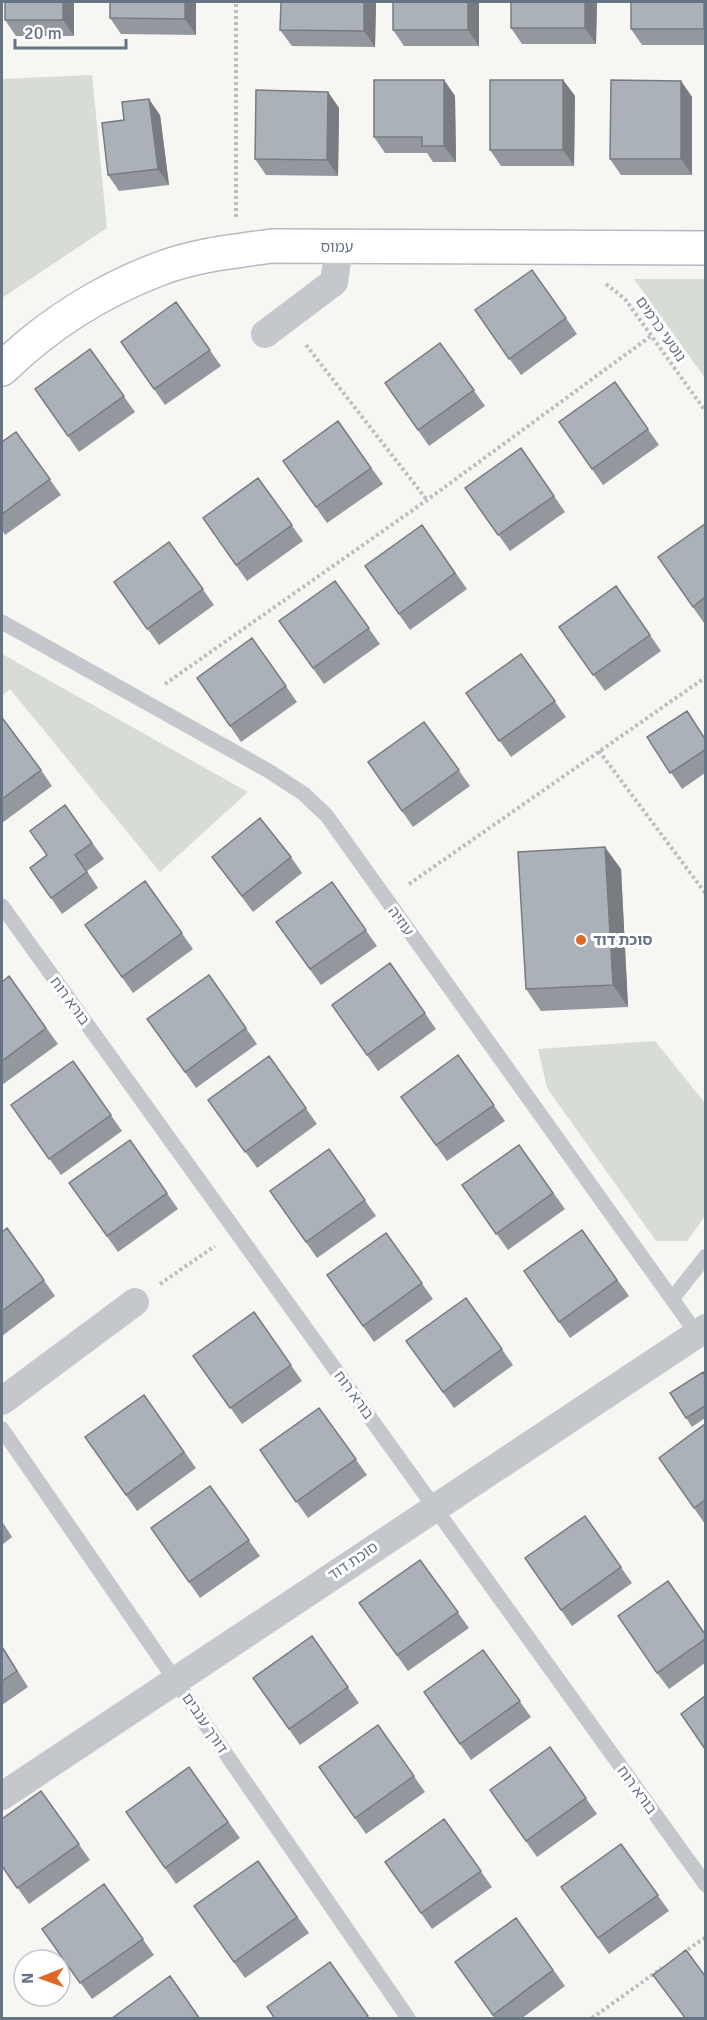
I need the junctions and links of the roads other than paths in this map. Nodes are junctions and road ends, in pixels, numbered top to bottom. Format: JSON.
{"nodes":[{"id":1,"x":339,"y":247,"type":"junction"},
{"id":2,"x":705,"y":248,"type":"edge"},
{"id":3,"x":275,"y":326,"type":"road end"},
{"id":4,"x":2,"y":369,"type":"edge"},
{"id":5,"x":2,"y":622,"type":"edge"},
{"id":6,"x":2,"y":906,"type":"edge"},
{"id":7,"x":705,"y":1256,"type":"edge"},
{"id":8,"x":672,"y":1299,"type":"junction"},
{"id":9,"x":135,"y":1302,"type":"road end"},
{"id":10,"x":701,"y":1331,"type":"edge"},
{"id":11,"x":2,"y":1401,"type":"edge"},
{"id":12,"x":2,"y":1429,"type":"edge"},
{"id":13,"x":434,"y":1507,"type":"junction"},
{"id":14,"x":176,"y":1680,"type":"junction"},
{"id":15,"x":2,"y":1796,"type":"edge"},
{"id":16,"x":705,"y":1885,"type":"edge"},
{"id":17,"x":408,"y":2019,"type":"edge"}],
"edges":[{"from":1,"to":2,"type":"street","name":"עמוס"},
{"from":1,"to":3,"type":"street"},
{"from":1,"to":4,"type":"street","name":"עמוס"},
{"from":5,"to":8,"type":"lane","name":"עוזיה"},
{"from":6,"to":13,"type":"lane","name":"בורא רוח"},
{"from":7,"to":8,"type":"lane"},
{"from":8,"to":10,"type":"lane","name":"עוזיה"},
{"from":9,"to":11,"type":"street"},
{"from":10,"to":13,"type":"street","name":"סוכת דוד"},
{"from":12,"to":14,"type":"lane","name":"דורך ענבים"},
{"from":13,"to":14,"type":"street","name":"סוכת דוד"},
{"from":13,"to":16,"type":"lane","name":"בורא רוח"},
{"from":14,"to":15,"type":"street","name":"סוכת דוד"},
{"from":14,"to":17,"type":"lane","name":"דורך ענבים"}]}
